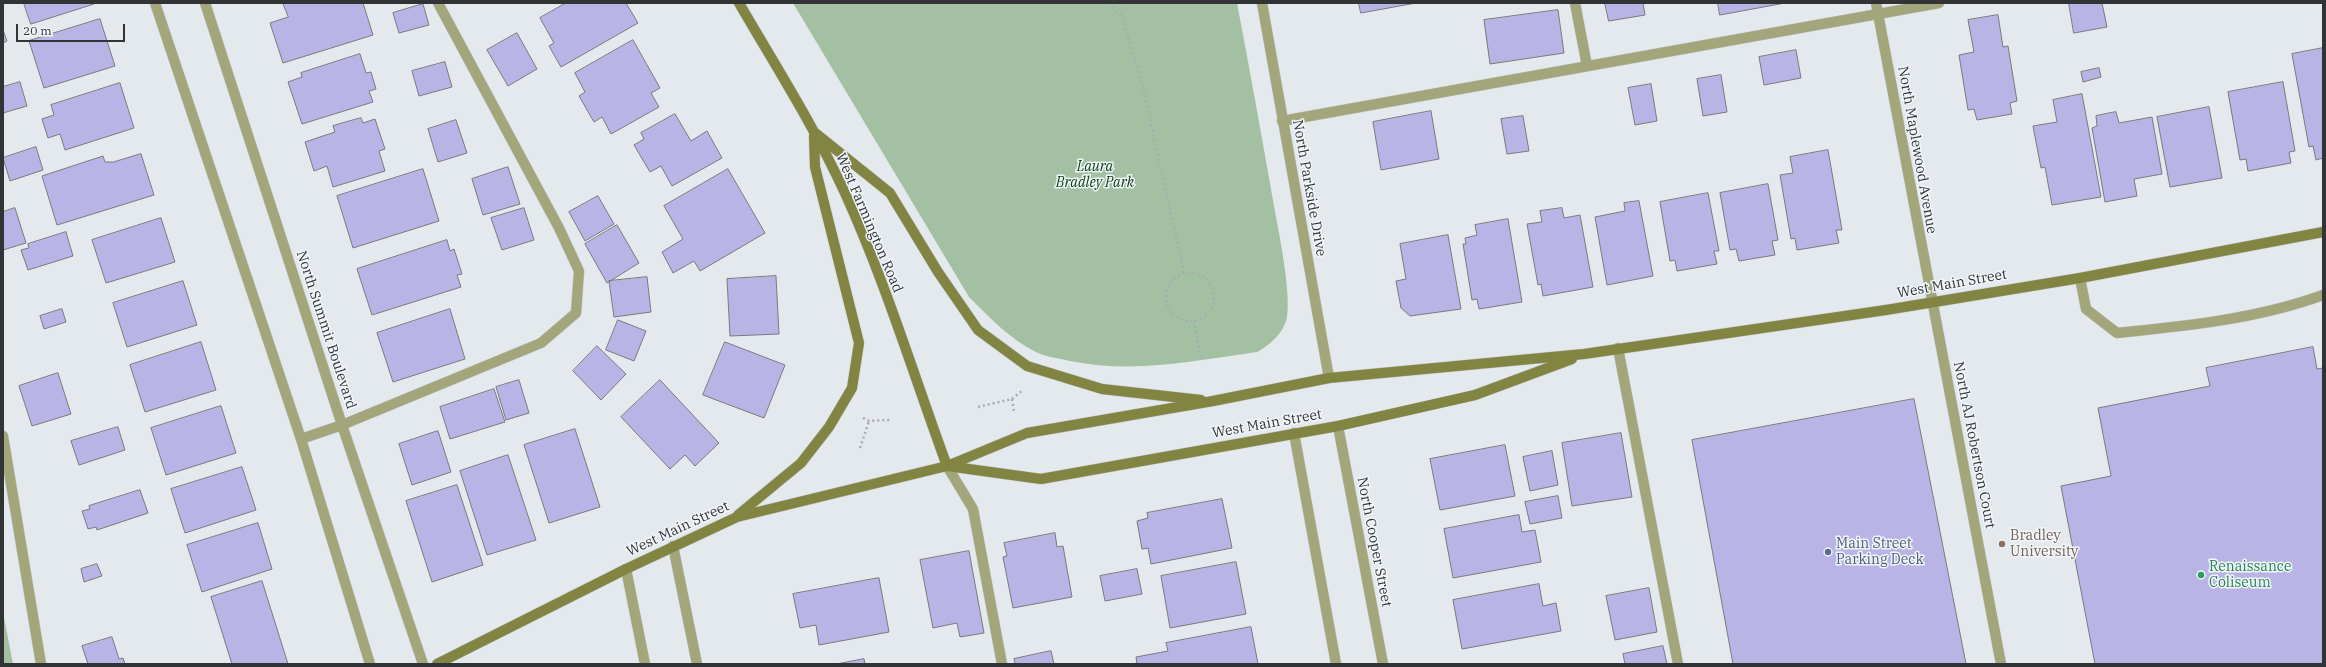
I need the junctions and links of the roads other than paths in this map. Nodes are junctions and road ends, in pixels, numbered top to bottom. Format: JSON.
{"nodes":[{"id":1,"x":155,"y":3,"type":"edge"},
{"id":2,"x":205,"y":3,"type":"edge"},
{"id":3,"x":438,"y":3,"type":"edge"},
{"id":4,"x":739,"y":3,"type":"edge"},
{"id":5,"x":1262,"y":3,"type":"edge"},
{"id":6,"x":1575,"y":3,"type":"edge"},
{"id":7,"x":1876,"y":3,"type":"edge"},
{"id":8,"x":1939,"y":3,"type":"edge"},
{"id":9,"x":1878,"y":14,"type":"junction"},
{"id":10,"x":1587,"y":66,"type":"junction"},
{"id":11,"x":1282,"y":121,"type":"junction"},
{"id":12,"x":814,"y":132,"type":"junction"},
{"id":13,"x":2323,"y":232,"type":"edge"},
{"id":14,"x":2080,"y":278,"type":"junction"},
{"id":15,"x":2323,"y":295,"type":"edge"},
{"id":16,"x":1931,"y":302,"type":"junction"},
{"id":17,"x":1618,"y":348,"type":"junction"},
{"id":18,"x":1584,"y":354,"type":"junction"},
{"id":19,"x":1329,"y":378,"type":"junction"},
{"id":20,"x":1213,"y":401,"type":"junction"},
{"id":21,"x":342,"y":425,"type":"junction"},
{"id":22,"x":1338,"y":426,"type":"junction"},
{"id":23,"x":1294,"y":433,"type":"junction"},
{"id":24,"x":3,"y":436,"type":"edge"},
{"id":25,"x":300,"y":439,"type":"junction"},
{"id":26,"x":948,"y":466,"type":"junction"},
{"id":27,"x":737,"y":517,"type":"junction"},
{"id":28,"x":673,"y":546,"type":"junction"},
{"id":29,"x":626,"y":569,"type":"junction"},
{"id":30,"x":41,"y":664,"type":"edge"},
{"id":31,"x":370,"y":664,"type":"edge"},
{"id":32,"x":423,"y":664,"type":"edge"},
{"id":33,"x":437,"y":664,"type":"edge"},
{"id":34,"x":645,"y":664,"type":"edge"},
{"id":35,"x":697,"y":664,"type":"edge"},
{"id":36,"x":1002,"y":664,"type":"edge"},
{"id":37,"x":1336,"y":664,"type":"edge"},
{"id":38,"x":1382,"y":664,"type":"edge"},
{"id":39,"x":1678,"y":664,"type":"edge"},
{"id":40,"x":2001,"y":664,"type":"edge"}],
"edges":[{"from":1,"to":25,"type":"street"},
{"from":2,"to":21,"type":"street","name":"North Summit Boulevard"},
{"from":3,"to":21,"type":"street"},
{"from":4,"to":12,"type":"main road","name":"West Farmington Road"},
{"from":5,"to":11,"type":"street","name":"North Parkside Drive"},
{"from":6,"to":10,"type":"street"},
{"from":7,"to":9,"type":"street","name":"North Maplewood Avenue"},
{"from":8,"to":9,"type":"street"},
{"from":9,"to":10,"type":"street"},
{"from":9,"to":16,"type":"street","name":"North Maplewood Avenue"},
{"from":10,"to":11,"type":"street"},
{"from":11,"to":19,"type":"street","name":"North Parkside Drive"},
{"from":12,"to":20,"type":"main road"},
{"from":12,"to":26,"type":"main road","name":"West Farmington Road"},
{"from":12,"to":27,"type":"main road"},
{"from":13,"to":14,"type":"main road","name":"West Main Street"},
{"from":14,"to":15,"type":"street"},
{"from":14,"to":16,"type":"main road","name":"West Main Street"},
{"from":16,"to":17,"type":"main road","name":"West Main Street"},
{"from":16,"to":40,"type":"street","name":"North AJ Robertson Court"},
{"from":17,"to":18,"type":"main road","name":"West Main Street"},
{"from":17,"to":39,"type":"street"},
{"from":18,"to":19,"type":"main road","name":"West Main Street"},
{"from":18,"to":22,"type":"main road","name":"West Main Street"},
{"from":19,"to":20,"type":"main road","name":"West Main Street"},
{"from":20,"to":26,"type":"main road","name":"West Main Street"},
{"from":21,"to":25,"type":"street"},
{"from":21,"to":32,"type":"street","name":"North Summit Boulevard"},
{"from":22,"to":23,"type":"main road","name":"West Main Street"},
{"from":22,"to":38,"type":"street","name":"North Cooper Street"},
{"from":23,"to":26,"type":"main road","name":"West Main Street"},
{"from":23,"to":37,"type":"street"},
{"from":24,"to":30,"type":"street"},
{"from":25,"to":31,"type":"street"},
{"from":26,"to":27,"type":"main road","name":"West Main Street"},
{"from":26,"to":36,"type":"street"},
{"from":27,"to":28,"type":"main road","name":"West Main Street"},
{"from":28,"to":29,"type":"main road","name":"West Main Street"},
{"from":28,"to":35,"type":"street"},
{"from":29,"to":33,"type":"main road","name":"West Main Street"},
{"from":29,"to":34,"type":"street"}]}
